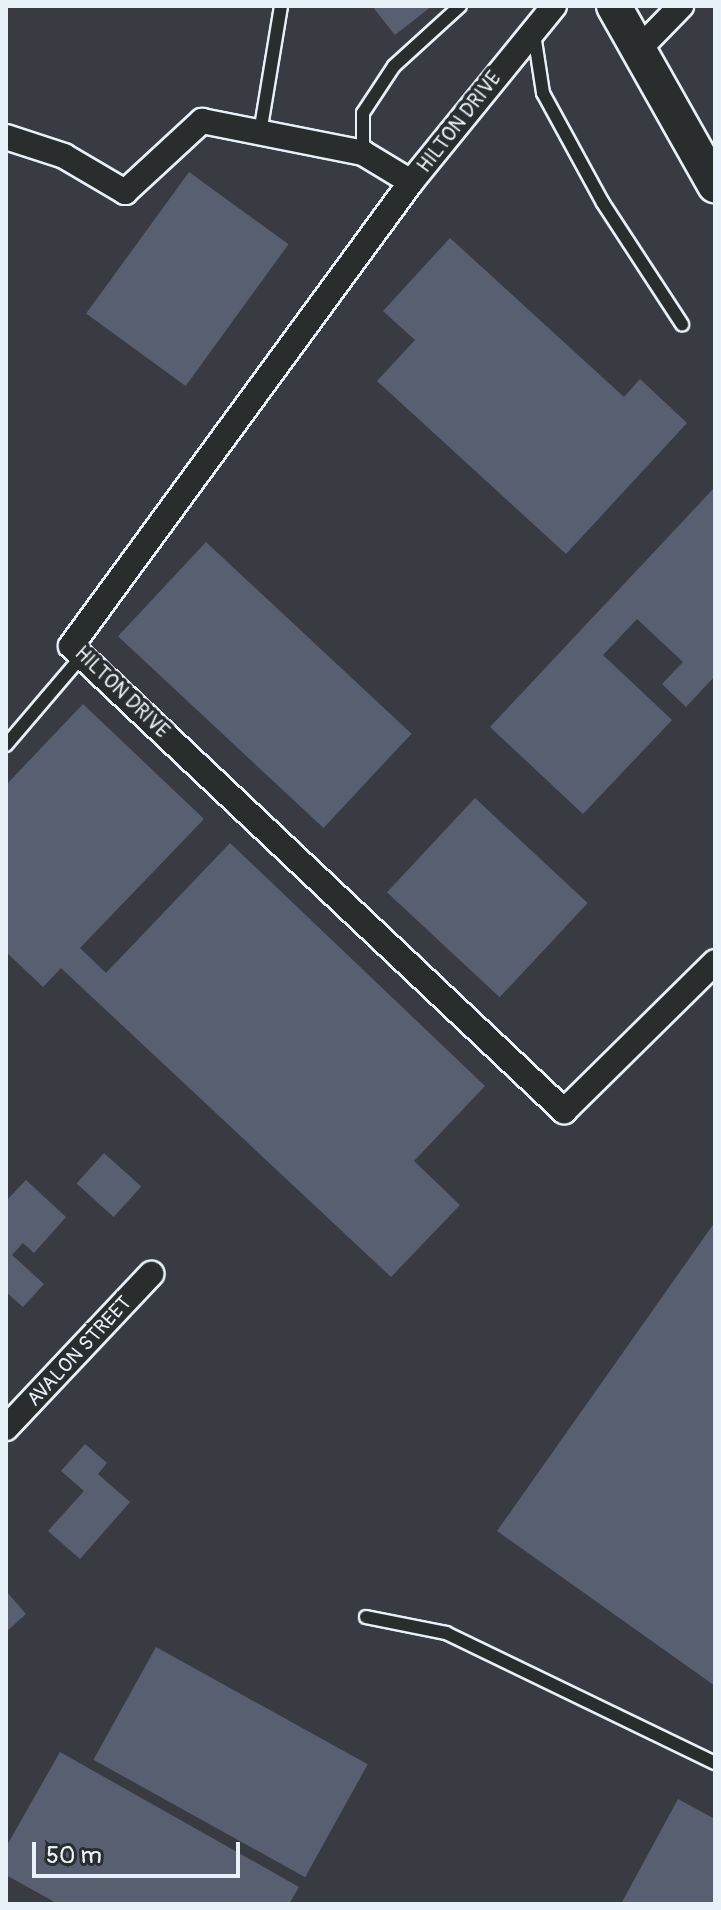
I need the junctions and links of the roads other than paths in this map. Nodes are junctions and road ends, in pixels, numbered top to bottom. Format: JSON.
{"nodes":[{"id":1,"x":281,"y":6,"type":"edge"},
{"id":2,"x":460,"y":6,"type":"edge"},
{"id":3,"x":554,"y":6,"type":"edge"},
{"id":4,"x":614,"y":6,"type":"edge"},
{"id":5,"x":681,"y":6,"type":"edge"},
{"id":6,"x":533,"y":27,"type":"junction"},
{"id":7,"x":638,"y":50,"type":"junction"},
{"id":8,"x":260,"y":133,"type":"junction"},
{"id":9,"x":6,"y":137,"type":"edge"},
{"id":10,"x":363,"y":153,"type":"junction"},
{"id":11,"x":411,"y":182,"type":"junction"},
{"id":12,"x":715,"y":185,"type":"edge"},
{"id":13,"x":682,"y":324,"type":"dead end"},
{"id":14,"x":82,"y":656,"type":"junction"},
{"id":15,"x":6,"y":745,"type":"edge"},
{"id":16,"x":715,"y":962,"type":"edge"},
{"id":17,"x":151,"y":1274,"type":"dead end"},
{"id":18,"x":6,"y":1428,"type":"edge"},
{"id":19,"x":366,"y":1617,"type":"dead end"},
{"id":20,"x":715,"y":1763,"type":"edge"}],
"edges":[{"from":1,"to":8,"type":"lane"},
{"from":2,"to":10,"type":"lane"},
{"from":3,"to":6,"type":"street","name":"HILTON DRIVE"},
{"from":4,"to":7,"type":"street"},
{"from":5,"to":7,"type":"street"},
{"from":6,"to":11,"type":"street","name":"HILTON DRIVE"},
{"from":6,"to":13,"type":"lane"},
{"from":7,"to":12,"type":"street"},
{"from":8,"to":9,"type":"street"},
{"from":8,"to":10,"type":"street"},
{"from":10,"to":11,"type":"street"},
{"from":11,"to":14,"type":"street","name":"HILTON DRIVE"},
{"from":14,"to":15,"type":"lane"},
{"from":14,"to":16,"type":"street","name":"HILTON DRIVE"},
{"from":17,"to":18,"type":"street","name":"AVALON STREET"},
{"from":19,"to":20,"type":"lane"}]}
